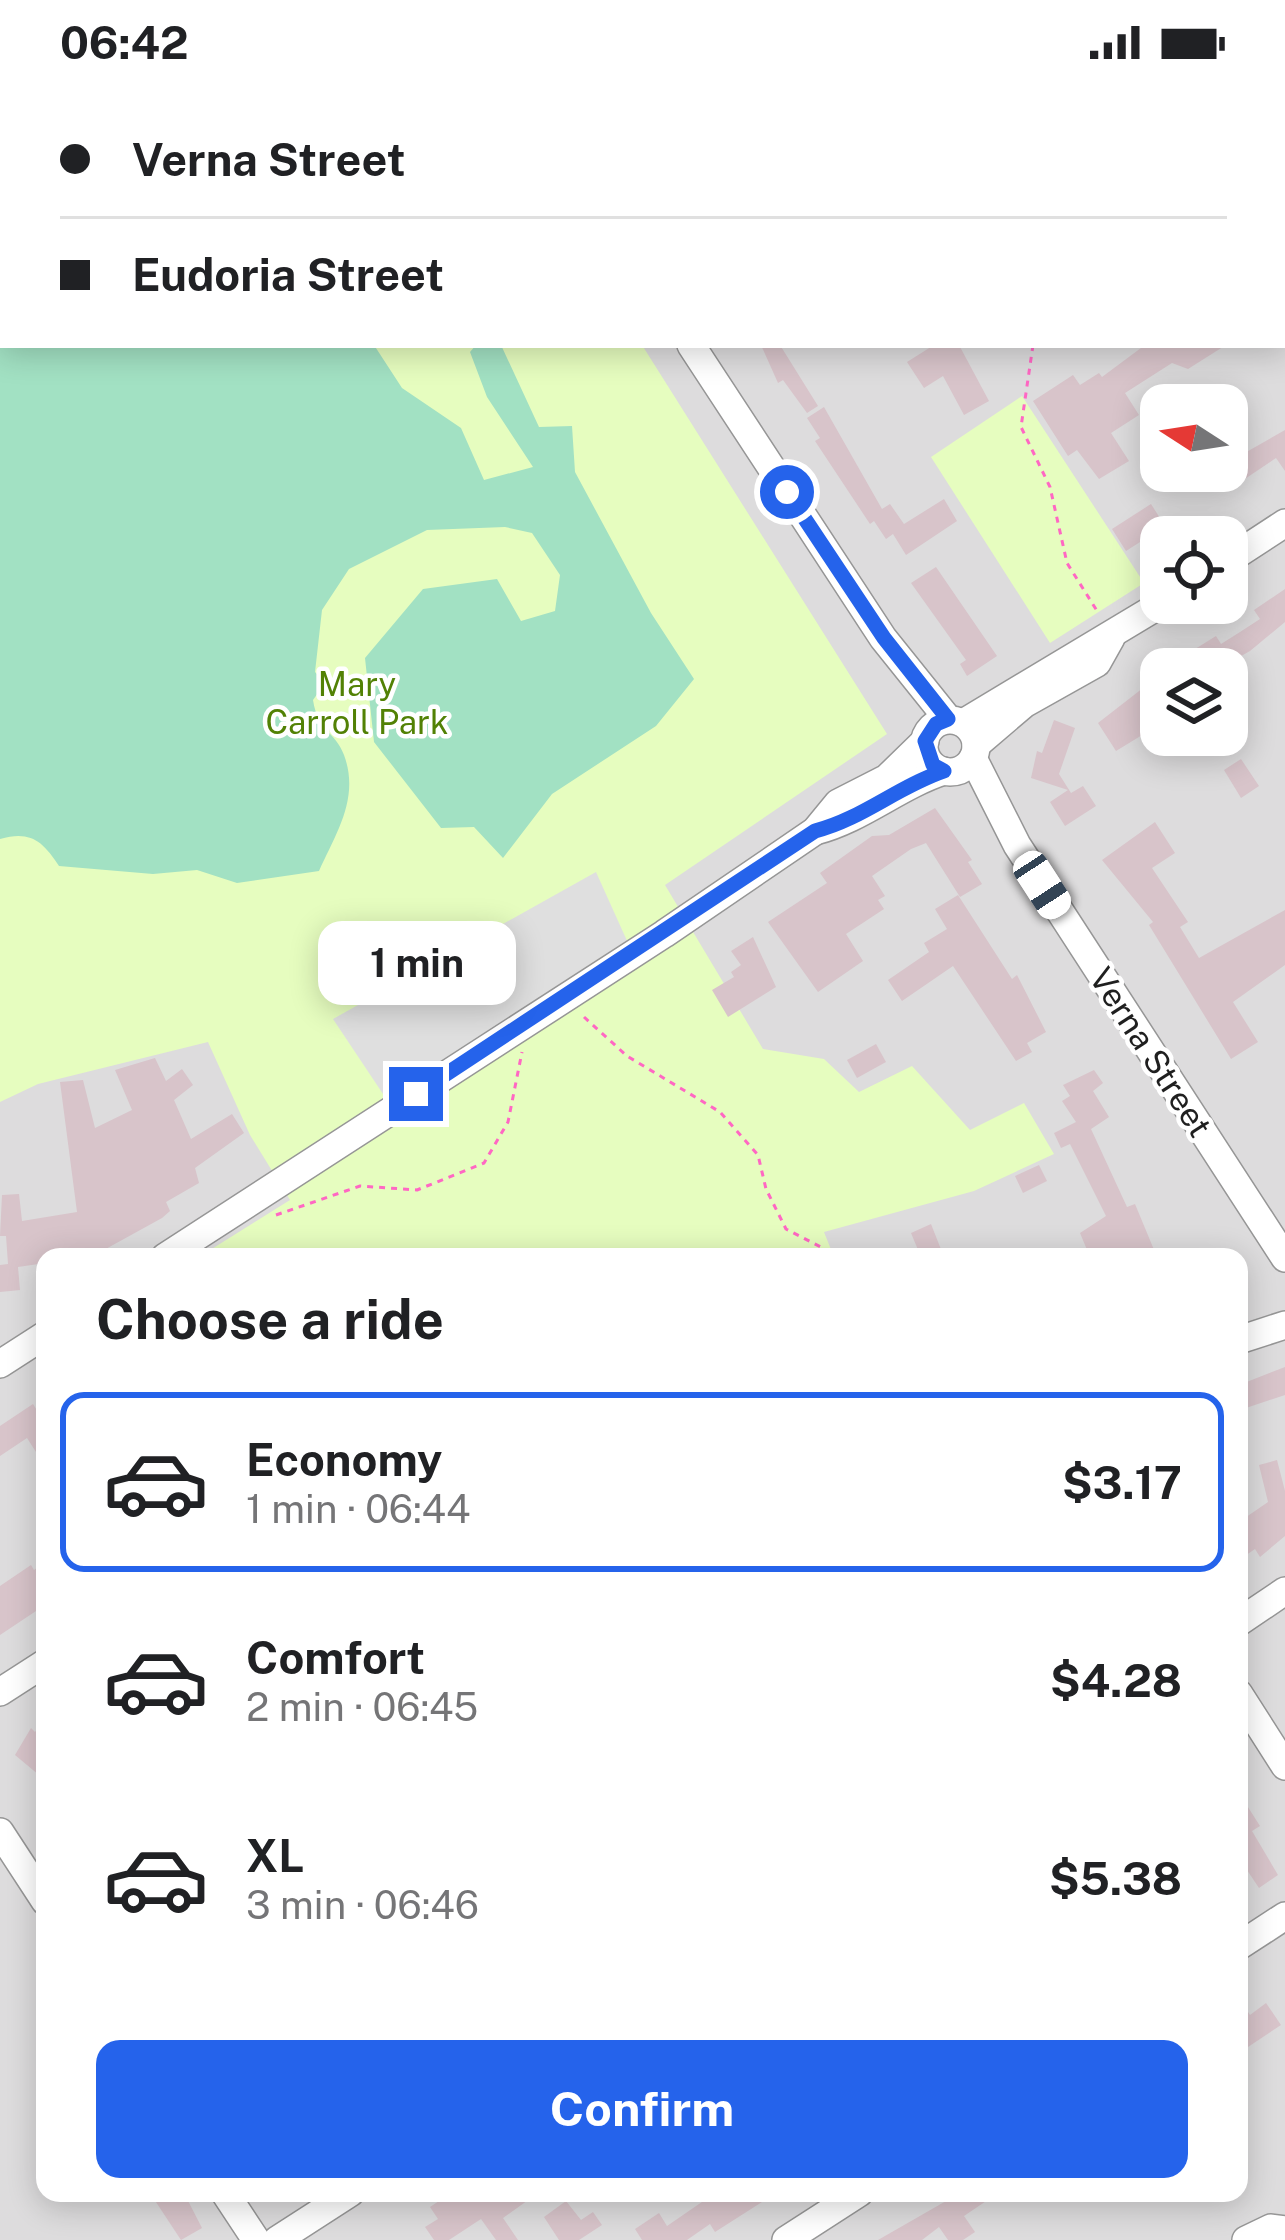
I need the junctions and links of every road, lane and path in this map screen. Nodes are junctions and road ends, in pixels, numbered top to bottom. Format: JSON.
{"nodes":[{"id":1,"x":693,"y":348,"type":"edge"},
{"id":2,"x":1033,"y":348,"type":"edge"},
{"id":3,"x":1285,"y":523,"type":"edge"},
{"id":4,"x":1248,"y":547,"type":"edge"},
{"id":5,"x":1140,"y":612,"type":"edge"},
{"id":6,"x":1107,"y":625,"type":"junction"},
{"id":7,"x":951,"y":745,"type":"junction"},
{"id":8,"x":572,"y":1010,"type":"dead end"},
{"id":9,"x":524,"y":1046,"type":"dead end"},
{"id":10,"x":258,"y":1219,"type":"dead end"},
{"id":11,"x":179,"y":1248,"type":"edge"},
{"id":12,"x":823,"y":1248,"type":"edge"},
{"id":13,"x":1285,"y":1258,"type":"edge"},
{"id":14,"x":1285,"y":1325,"type":"edge"},
{"id":15,"x":1248,"y":1337,"type":"edge"},
{"id":16,"x":36,"y":1341,"type":"edge"},
{"id":17,"x":0,"y":1364,"type":"edge"},
{"id":18,"x":1285,"y":1591,"type":"edge"},
{"id":19,"x":1248,"y":1616,"type":"edge"},
{"id":20,"x":36,"y":1669,"type":"edge"},
{"id":21,"x":0,"y":1692,"type":"edge"},
{"id":22,"x":1248,"y":1708,"type":"edge"},
{"id":23,"x":1285,"y":1766,"type":"edge"},
{"id":24,"x":0,"y":1832,"type":"edge"},
{"id":25,"x":36,"y":1887,"type":"edge"},
{"id":26,"x":1285,"y":1916,"type":"edge"},
{"id":27,"x":1248,"y":1940,"type":"edge"},
{"id":28,"x":231,"y":2202,"type":"edge"},
{"id":29,"x":336,"y":2202,"type":"edge"},
{"id":30,"x":845,"y":2202,"type":"edge"},
{"id":31,"x":1285,"y":2230,"type":"edge"},
{"id":32,"x":256,"y":2240,"type":"edge"},
{"id":33,"x":277,"y":2240,"type":"edge"},
{"id":34,"x":787,"y":2240,"type":"edge"},
{"id":35,"x":1246,"y":2240,"type":"edge"}],
"edges":[{"from":1,"to":7,"type":"street","name":"Verna Street"},
{"from":2,"to":6,"type":"path"},
{"from":3,"to":4,"type":"street"},
{"from":5,"to":6,"type":"street"},
{"from":6,"to":7,"type":"street"},
{"from":7,"to":11,"type":"street"},
{"from":7,"to":13,"type":"street","name":"Verna Street"},
{"from":8,"to":12,"type":"path"},
{"from":9,"to":10,"type":"path"},
{"from":14,"to":15,"type":"street"},
{"from":16,"to":17,"type":"street"},
{"from":18,"to":19,"type":"street"},
{"from":20,"to":21,"type":"street"},
{"from":22,"to":23,"type":"street"},
{"from":24,"to":25,"type":"street"},
{"from":26,"to":27,"type":"street"},
{"from":28,"to":32,"type":"street"},
{"from":29,"to":33,"type":"street"},
{"from":30,"to":34,"type":"street"},
{"from":31,"to":35,"type":"street"}]}
